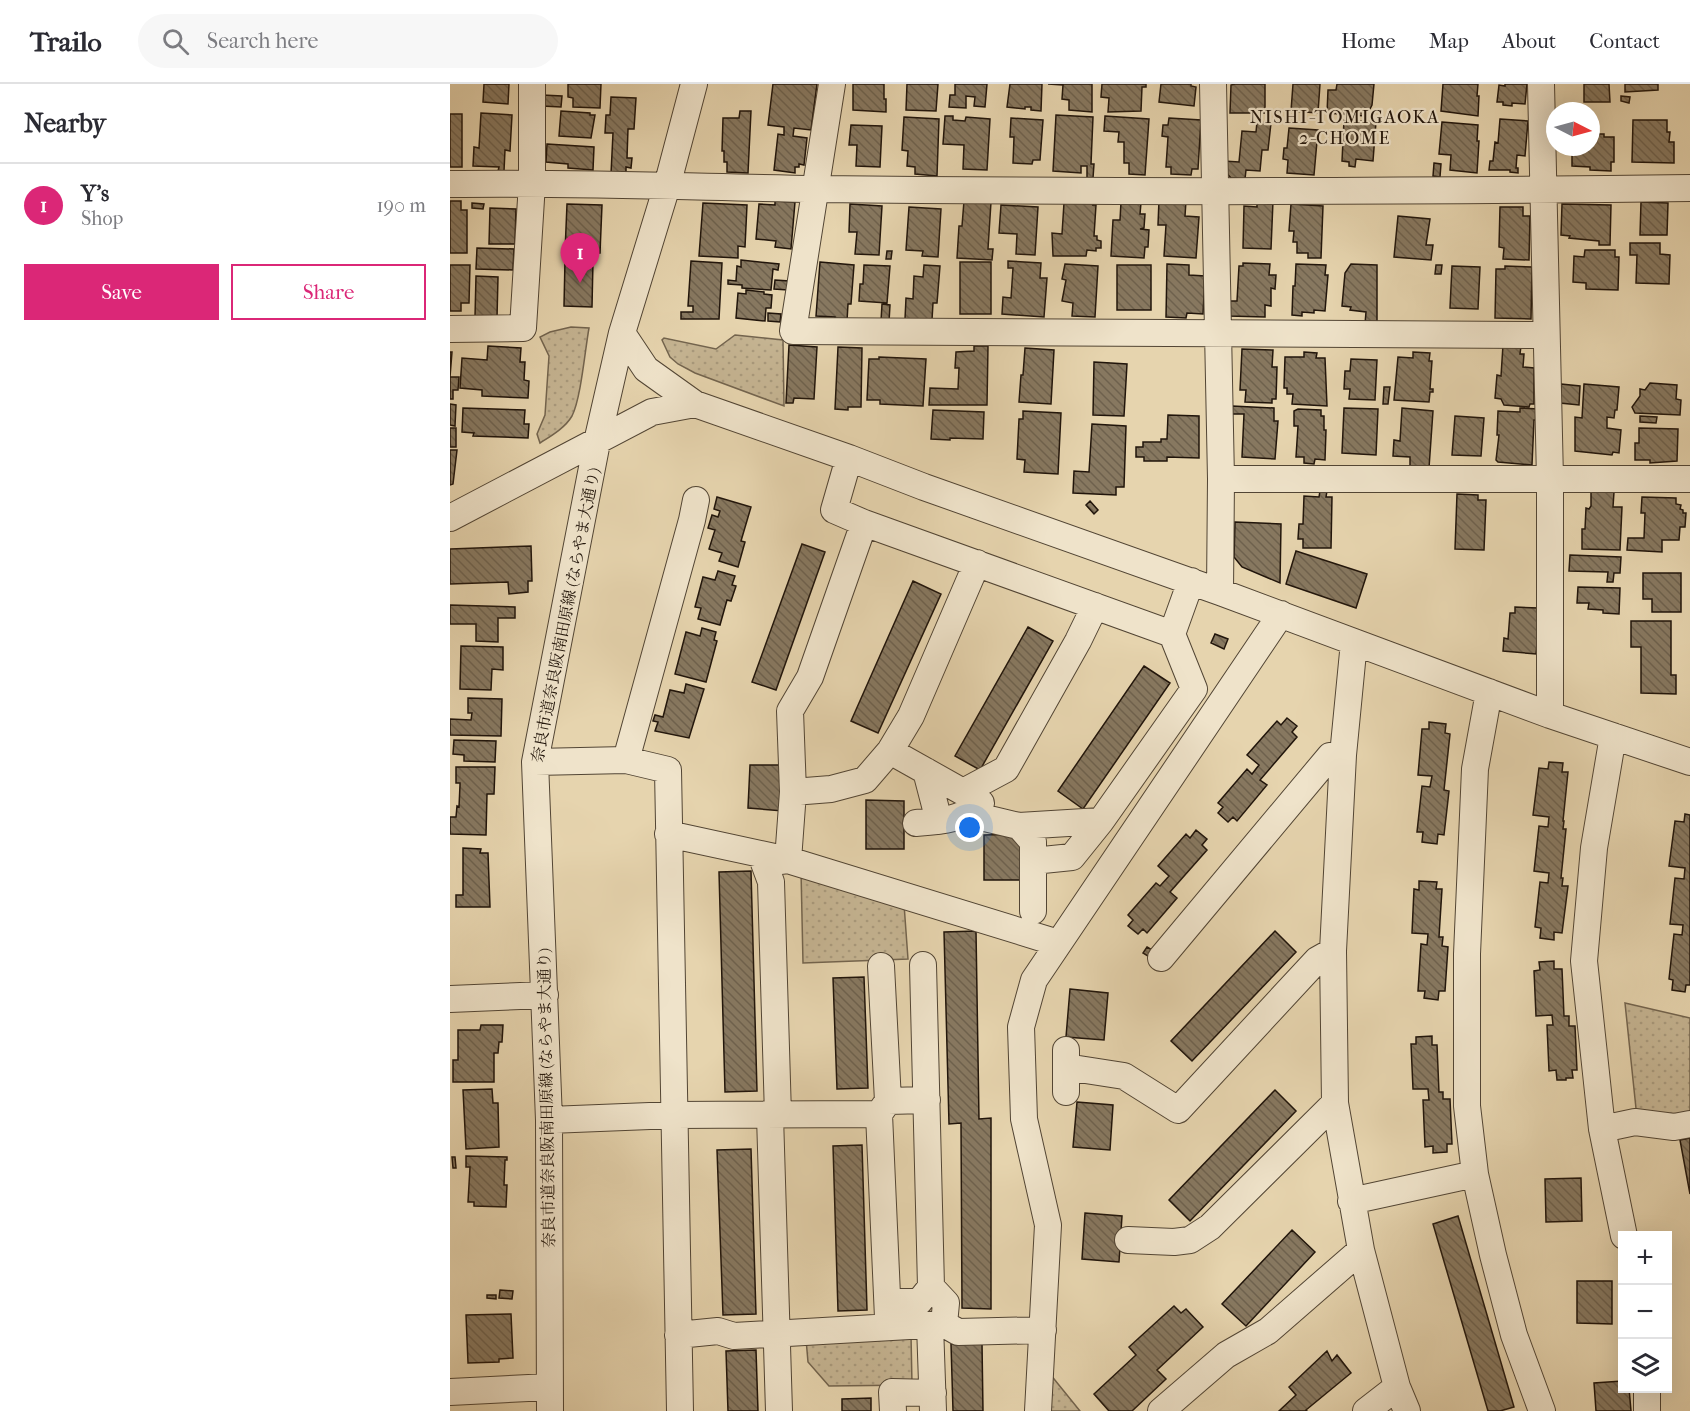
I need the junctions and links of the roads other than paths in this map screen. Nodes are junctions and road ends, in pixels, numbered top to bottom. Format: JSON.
{"nodes":[{"id":1,"x":532,"y":84,"type":"edge"},
{"id":2,"x":694,"y":84,"type":"edge"},
{"id":3,"x":832,"y":84,"type":"edge"},
{"id":4,"x":1213,"y":84,"type":"edge"},
{"id":5,"x":1541,"y":84,"type":"edge"},
{"id":6,"x":532,"y":183,"type":"junction"},
{"id":7,"x":450,"y":184,"type":"edge"},
{"id":8,"x":667,"y":186,"type":"junction"},
{"id":9,"x":1690,"y":188,"type":"edge"},
{"id":10,"x":816,"y":189,"type":"junction"},
{"id":11,"x":1214,"y":190,"type":"junction"},
{"id":12,"x":1544,"y":190,"type":"junction"},
{"id":13,"x":450,"y":329,"type":"edge"},
{"id":14,"x":622,"y":333,"type":"junction"},
{"id":15,"x":1218,"y":333,"type":"junction"},
{"id":16,"x":1545,"y":335,"type":"junction"},
{"id":17,"x":695,"y":404,"type":"junction"},
{"id":18,"x":597,"y":442,"type":"junction"},
{"id":19,"x":849,"y":458,"type":"junction"},
{"id":20,"x":1221,"y":479,"type":"junction"},
{"id":21,"x":1550,"y":479,"type":"junction"},
{"id":22,"x":1690,"y":479,"type":"edge"},
{"id":23,"x":686,"y":511,"type":"dead end"},
{"id":24,"x":450,"y":518,"type":"edge"},
{"id":25,"x":864,"y":523,"type":"junction"},
{"id":26,"x":977,"y":562,"type":"junction"},
{"id":27,"x":1191,"y":581,"type":"junction"},
{"id":28,"x":1220,"y":592,"type":"junction"},
{"id":29,"x":1095,"y":606,"type":"junction"},
{"id":30,"x":1281,"y":614,"type":"junction"},
{"id":31,"x":1172,"y":634,"type":"junction"},
{"id":32,"x":1354,"y":642,"type":"junction"},
{"id":33,"x":1489,"y":692,"type":"junction"},
{"id":34,"x":1550,"y":715,"type":"junction"},
{"id":35,"x":1612,"y":736,"type":"junction"},
{"id":36,"x":890,"y":751,"type":"junction"},
{"id":37,"x":1343,"y":755,"type":"junction"},
{"id":38,"x":626,"y":760,"type":"junction"},
{"id":39,"x":535,"y":762,"type":"junction"},
{"id":40,"x":1690,"y":762,"type":"edge"},
{"id":41,"x":1006,"y":769,"type":"junction"},
{"id":42,"x":926,"y":771,"type":"junction"},
{"id":43,"x":793,"y":792,"type":"junction"},
{"id":44,"x":968,"y":814,"type":"junction"},
{"id":45,"x":1101,"y":821,"type":"junction"},
{"id":46,"x":1019,"y":826,"type":"junction"},
{"id":47,"x":668,"y":834,"type":"junction"},
{"id":48,"x":788,"y":860,"type":"junction"},
{"id":49,"x":1033,"y":861,"type":"junction"},
{"id":50,"x":1032,"y":911,"type":"dead end"},
{"id":51,"x":1058,"y":943,"type":"junction"},
{"id":52,"x":1333,"y":951,"type":"junction"},
{"id":53,"x":1161,"y":958,"type":"dead end"},
{"id":54,"x":923,"y":965,"type":"dead end"},
{"id":55,"x":881,"y":966,"type":"dead end"},
{"id":56,"x":545,"y":995,"type":"junction"},
{"id":57,"x":450,"y":999,"type":"edge"},
{"id":58,"x":1066,"y":1070,"type":"dead end"},
{"id":59,"x":927,"y":1100,"type":"junction"},
{"id":60,"x":1335,"y":1103,"type":"junction"},
{"id":61,"x":883,"y":1107,"type":"junction"},
{"id":62,"x":675,"y":1115,"type":"junction"},
{"id":63,"x":774,"y":1115,"type":"junction"},
{"id":64,"x":549,"y":1120,"type":"junction"},
{"id":65,"x":1690,"y":1124,"type":"edge"},
{"id":66,"x":1602,"y":1129,"type":"junction"},
{"id":67,"x":1475,"y":1174,"type":"junction"},
{"id":68,"x":1352,"y":1201,"type":"junction"},
{"id":69,"x":1623,"y":1231,"type":"edge"},
{"id":70,"x":1128,"y":1240,"type":"dead end"},
{"id":71,"x":1360,"y":1250,"type":"junction"},
{"id":72,"x":931,"y":1287,"type":"junction"},
{"id":73,"x":888,"y":1302,"type":"junction"},
{"id":74,"x":937,"y":1325,"type":"junction"},
{"id":75,"x":889,"y":1327,"type":"junction"},
{"id":76,"x":1043,"y":1330,"type":"junction"},
{"id":77,"x":777,"y":1334,"type":"junction"},
{"id":78,"x":678,"y":1335,"type":"junction"},
{"id":79,"x":1397,"y":1387,"type":"junction"},
{"id":80,"x":450,"y":1392,"type":"edge"},
{"id":81,"x":1647,"y":1393,"type":"edge"},
{"id":82,"x":550,"y":1399,"type":"edge"},
{"id":83,"x":933,"y":1402,"type":"edge"},
{"id":84,"x":680,"y":1411,"type":"edge"},
{"id":85,"x":779,"y":1411,"type":"edge"},
{"id":86,"x":893,"y":1411,"type":"edge"},
{"id":87,"x":1038,"y":1411,"type":"edge"},
{"id":88,"x":1161,"y":1411,"type":"edge"},
{"id":89,"x":1366,"y":1411,"type":"edge"},
{"id":90,"x":1407,"y":1411,"type":"edge"},
{"id":91,"x":1542,"y":1411,"type":"edge"},
{"id":92,"x":1647,"y":1411,"type":"edge"}],
"edges":[{"from":1,"to":6,"type":"street"},
{"from":2,"to":8,"type":"street","name":"奈良市道奈良阪南田原線 (ならやま大通り)"},
{"from":3,"to":10,"type":"street"},
{"from":4,"to":11,"type":"street"},
{"from":5,"to":12,"type":"street"},
{"from":6,"to":7,"type":"street"},
{"from":6,"to":8,"type":"street"},
{"from":6,"to":13,"type":"street"},
{"from":8,"to":10,"type":"street"},
{"from":8,"to":14,"type":"street","name":"奈良市道奈良阪南田原線 (ならやま大通り)"},
{"from":9,"to":12,"type":"street"},
{"from":10,"to":11,"type":"street"},
{"from":10,"to":15,"type":"street"},
{"from":11,"to":12,"type":"street"},
{"from":11,"to":15,"type":"street"},
{"from":12,"to":16,"type":"street"},
{"from":14,"to":17,"type":"street"},
{"from":14,"to":18,"type":"street","name":"奈良市道奈良阪南田原線 (ならやま大通り)"},
{"from":15,"to":16,"type":"street"},
{"from":15,"to":20,"type":"street"},
{"from":16,"to":21,"type":"street"},
{"from":17,"to":18,"type":"street"},
{"from":17,"to":19,"type":"street"},
{"from":18,"to":24,"type":"street"},
{"from":18,"to":39,"type":"street","name":"奈良市道奈良阪南田原線 (ならやま大通り)"},
{"from":19,"to":25,"type":"street"},
{"from":19,"to":27,"type":"street"},
{"from":20,"to":21,"type":"street"},
{"from":20,"to":28,"type":"street"},
{"from":21,"to":22,"type":"street"},
{"from":21,"to":34,"type":"street"},
{"from":23,"to":38,"type":"street"},
{"from":25,"to":26,"type":"street"},
{"from":25,"to":43,"type":"street"},
{"from":26,"to":29,"type":"street"},
{"from":26,"to":36,"type":"street"},
{"from":27,"to":28,"type":"street"},
{"from":27,"to":31,"type":"street"},
{"from":28,"to":30,"type":"street"},
{"from":29,"to":31,"type":"street"},
{"from":29,"to":41,"type":"street"},
{"from":30,"to":32,"type":"street"},
{"from":30,"to":51,"type":"street"},
{"from":31,"to":45,"type":"street"},
{"from":32,"to":33,"type":"street"},
{"from":32,"to":37,"type":"street"},
{"from":33,"to":34,"type":"street"},
{"from":33,"to":67,"type":"street"},
{"from":34,"to":35,"type":"street"},
{"from":35,"to":40,"type":"street"},
{"from":35,"to":66,"type":"street"},
{"from":36,"to":42,"type":"street"},
{"from":36,"to":43,"type":"street"},
{"from":37,"to":52,"type":"street"},
{"from":37,"to":53,"type":"street"},
{"from":38,"to":39,"type":"street"},
{"from":38,"to":47,"type":"street"},
{"from":39,"to":56,"type":"street","name":"奈良市道奈良阪南田原線 (ならやま大通り)"},
{"from":41,"to":42,"type":"street"},
{"from":41,"to":44,"type":"street"},
{"from":42,"to":44,"type":"street"},
{"from":43,"to":48,"type":"street"},
{"from":44,"to":46,"type":"street"},
{"from":45,"to":46,"type":"street"},
{"from":45,"to":49,"type":"street"},
{"from":46,"to":49,"type":"street"},
{"from":47,"to":48,"type":"street"},
{"from":47,"to":62,"type":"street"},
{"from":48,"to":51,"type":"street"},
{"from":48,"to":63,"type":"street"},
{"from":49,"to":50,"type":"street"},
{"from":51,"to":76,"type":"street"},
{"from":52,"to":58,"type":"street"},
{"from":52,"to":60,"type":"street"},
{"from":54,"to":59,"type":"street"},
{"from":55,"to":61,"type":"street"},
{"from":56,"to":57,"type":"street"},
{"from":56,"to":64,"type":"street","name":"奈良市道奈良阪南田原線 (ならやま大通り)"},
{"from":59,"to":61,"type":"street"},
{"from":59,"to":72,"type":"street"},
{"from":60,"to":68,"type":"street"},
{"from":60,"to":70,"type":"street"},
{"from":61,"to":63,"type":"street"},
{"from":61,"to":73,"type":"street"},
{"from":62,"to":63,"type":"street"},
{"from":62,"to":64,"type":"street"},
{"from":62,"to":78,"type":"street"},
{"from":63,"to":77,"type":"street"},
{"from":64,"to":82,"type":"street","name":"奈良市道奈良阪南田原線 (ならやま大通り)"},
{"from":65,"to":66,"type":"street"},
{"from":66,"to":69,"type":"street"},
{"from":67,"to":68,"type":"street"},
{"from":67,"to":91,"type":"street"},
{"from":68,"to":71,"type":"street"},
{"from":71,"to":79,"type":"street"},
{"from":71,"to":88,"type":"street"},
{"from":72,"to":73,"type":"street"},
{"from":72,"to":74,"type":"street"},
{"from":73,"to":75,"type":"street"},
{"from":74,"to":75,"type":"street"},
{"from":74,"to":76,"type":"street"},
{"from":74,"to":83,"type":"street"},
{"from":75,"to":77,"type":"street"},
{"from":76,"to":87,"type":"street"},
{"from":77,"to":78,"type":"street"},
{"from":77,"to":85,"type":"street"},
{"from":78,"to":84,"type":"street"},
{"from":79,"to":89,"type":"street"},
{"from":79,"to":90,"type":"street"},
{"from":80,"to":82,"type":"street"},
{"from":81,"to":92,"type":"street"},
{"from":83,"to":86,"type":"street"}]}
